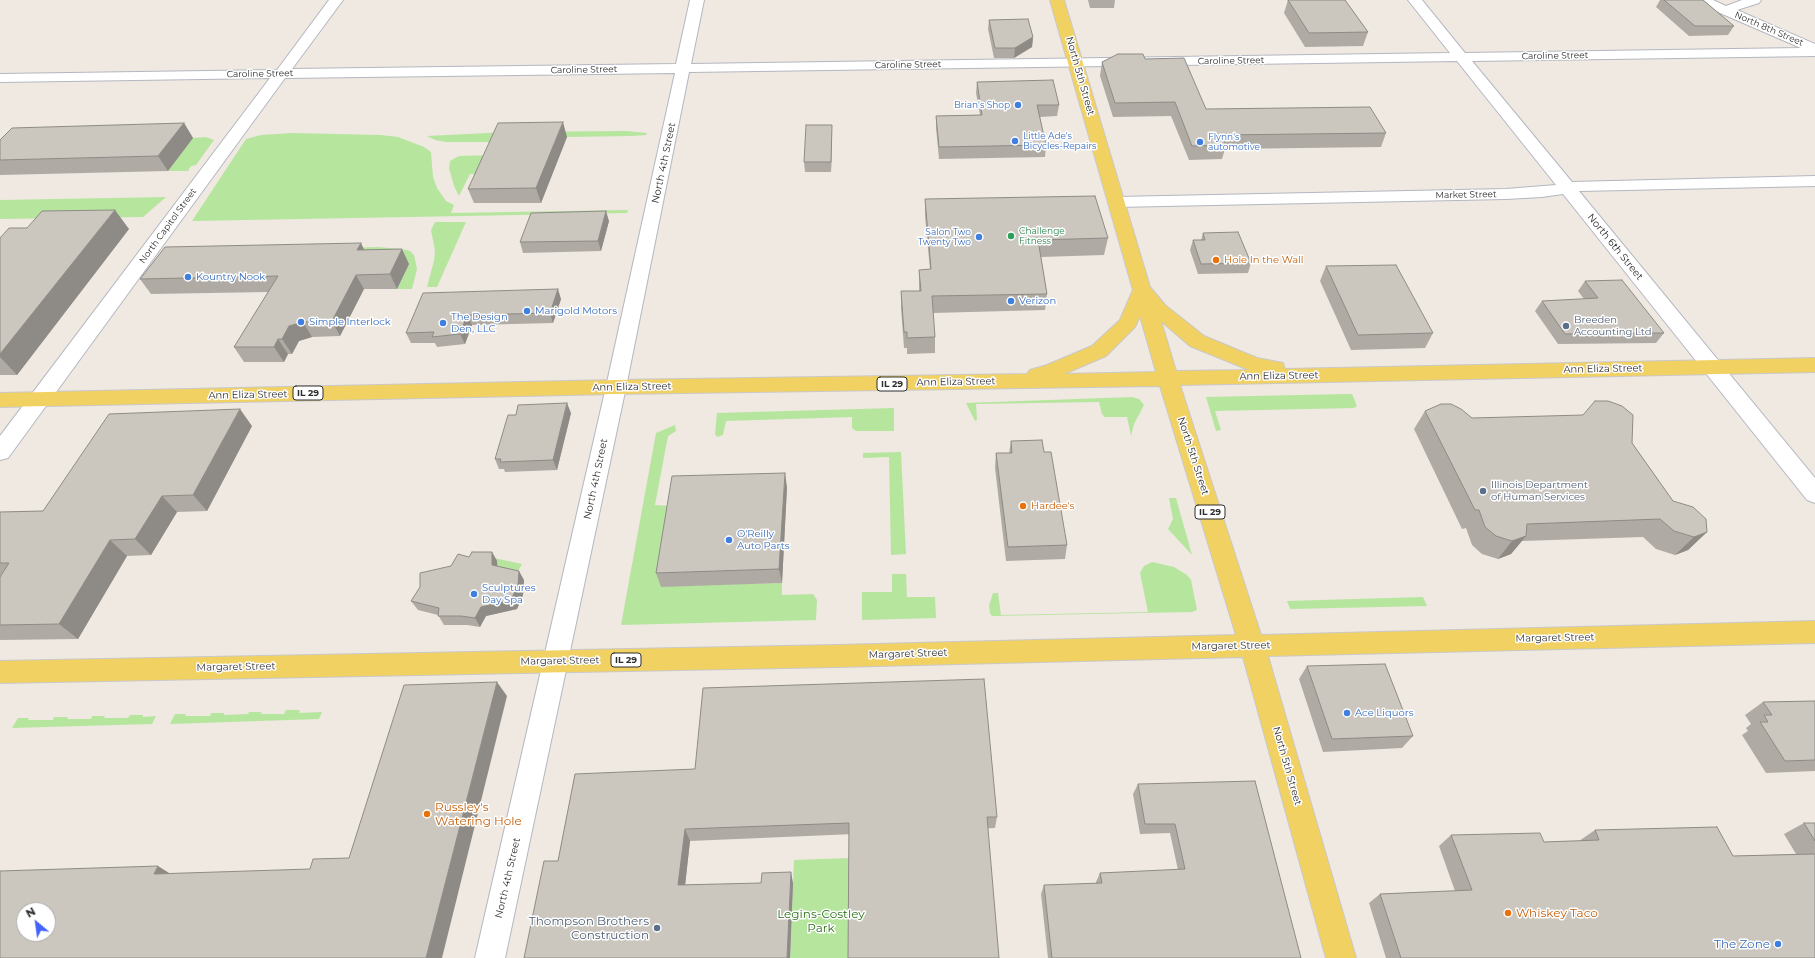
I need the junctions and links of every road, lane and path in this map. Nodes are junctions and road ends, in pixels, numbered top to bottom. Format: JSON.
{"nodes":[{"id":1,"x":336,"y":0,"type":"edge"},
{"id":2,"x":697,"y":0,"type":"edge"},
{"id":3,"x":1057,"y":0,"type":"edge"},
{"id":4,"x":1415,"y":0,"type":"edge"},
{"id":5,"x":1702,"y":0,"type":"edge"},
{"id":6,"x":1754,"y":0,"type":"edge"},
{"id":7,"x":1726,"y":10,"type":"junction"},
{"id":8,"x":1815,"y":49,"type":"edge"},
{"id":9,"x":1815,"y":52,"type":"edge"},
{"id":10,"x":1462,"y":57,"type":"junction"},
{"id":11,"x":1076,"y":63,"type":"junction"},
{"id":12,"x":683,"y":68,"type":"junction"},
{"id":13,"x":281,"y":73,"type":"junction"},
{"id":14,"x":0,"y":78,"type":"edge"},
{"id":15,"x":1815,"y":181,"type":"edge"},
{"id":16,"x":1566,"y":188,"type":"junction"},
{"id":17,"x":1116,"y":202,"type":"junction"},
{"id":18,"x":1142,"y":289,"type":"junction"},
{"id":19,"x":1815,"y":365,"type":"edge"},
{"id":20,"x":1712,"y":367,"type":"junction"},
{"id":21,"x":1320,"y":375,"type":"junction"},
{"id":22,"x":1168,"y":379,"type":"junction"},
{"id":23,"x":1018,"y":381,"type":"junction"},
{"id":24,"x":616,"y":387,"type":"junction"},
{"id":25,"x":40,"y":399,"type":"junction"},
{"id":26,"x":0,"y":400,"type":"edge"},
{"id":27,"x":0,"y":452,"type":"edge"},
{"id":28,"x":1815,"y":494,"type":"edge"},
{"id":29,"x":1815,"y":632,"type":"edge"},
{"id":30,"x":1252,"y":645,"type":"junction"},
{"id":31,"x":556,"y":661,"type":"junction"},
{"id":32,"x":0,"y":672,"type":"edge"},
{"id":33,"x":490,"y":958,"type":"edge"},
{"id":34,"x":1341,"y":958,"type":"edge"}],
"edges":[{"from":1,"to":13,"type":"street","name":"North Capitol Street"},
{"from":2,"to":12,"type":"street","name":"North 4th Street"},
{"from":3,"to":11,"type":"main road","name":"North 5th Street","number":"IL 29"},
{"from":4,"to":10,"type":"street","name":"North 6th Street"},
{"from":5,"to":7,"type":"street","name":"North 8th Street"},
{"from":6,"to":7,"type":"street"},
{"from":7,"to":8,"type":"street","name":"North 8th Street"},
{"from":9,"to":10,"type":"street","name":"Caroline Street"},
{"from":10,"to":11,"type":"street","name":"Caroline Street"},
{"from":10,"to":16,"type":"street","name":"North 6th Street"},
{"from":11,"to":12,"type":"street","name":"Caroline Street"},
{"from":11,"to":17,"type":"main road","name":"North 5th Street","number":"IL 29"},
{"from":12,"to":13,"type":"street","name":"Caroline Street"},
{"from":12,"to":24,"type":"street","name":"North 4th Street"},
{"from":13,"to":14,"type":"street","name":"Caroline Street"},
{"from":13,"to":25,"type":"street","name":"North Capitol Street"},
{"from":15,"to":16,"type":"street","name":"Market Street"},
{"from":16,"to":17,"type":"street","name":"Market Street"},
{"from":16,"to":20,"type":"street","name":"North 6th Street"},
{"from":17,"to":18,"type":"main road","name":"North 5th Street","number":"IL 29"},
{"from":18,"to":21,"type":"main road"},
{"from":18,"to":22,"type":"main road","name":"North 5th Street","number":"IL 29"},
{"from":18,"to":23,"type":"main road"},
{"from":19,"to":20,"type":"main road","name":"Ann Eliza Street"},
{"from":20,"to":21,"type":"main road","name":"Ann Eliza Street"},
{"from":20,"to":28,"type":"street","name":"North 6th Street"},
{"from":21,"to":22,"type":"main road","name":"Ann Eliza Street"},
{"from":22,"to":23,"type":"main road","name":"Ann Eliza Street","number":"IL 29"},
{"from":22,"to":30,"type":"main road","name":"North 5th Street","number":"IL 29"},
{"from":23,"to":24,"type":"main road","name":"Ann Eliza Street","number":"IL 29"},
{"from":24,"to":25,"type":"main road","name":"Ann Eliza Street","number":"IL 29"},
{"from":24,"to":31,"type":"street","name":"North 4th Street"},
{"from":25,"to":26,"type":"main road","name":"Ann Eliza Street","number":"IL 29"},
{"from":25,"to":27,"type":"street","name":"North Capitol Street"},
{"from":29,"to":30,"type":"main road","name":"Margaret Street"},
{"from":30,"to":31,"type":"main road","name":"Margaret Street","number":"IL 29"},
{"from":30,"to":34,"type":"main road","name":"North 5th Street"},
{"from":31,"to":32,"type":"main road","name":"Margaret Street","number":"IL 29"},
{"from":31,"to":33,"type":"street","name":"North 4th Street"}]}
